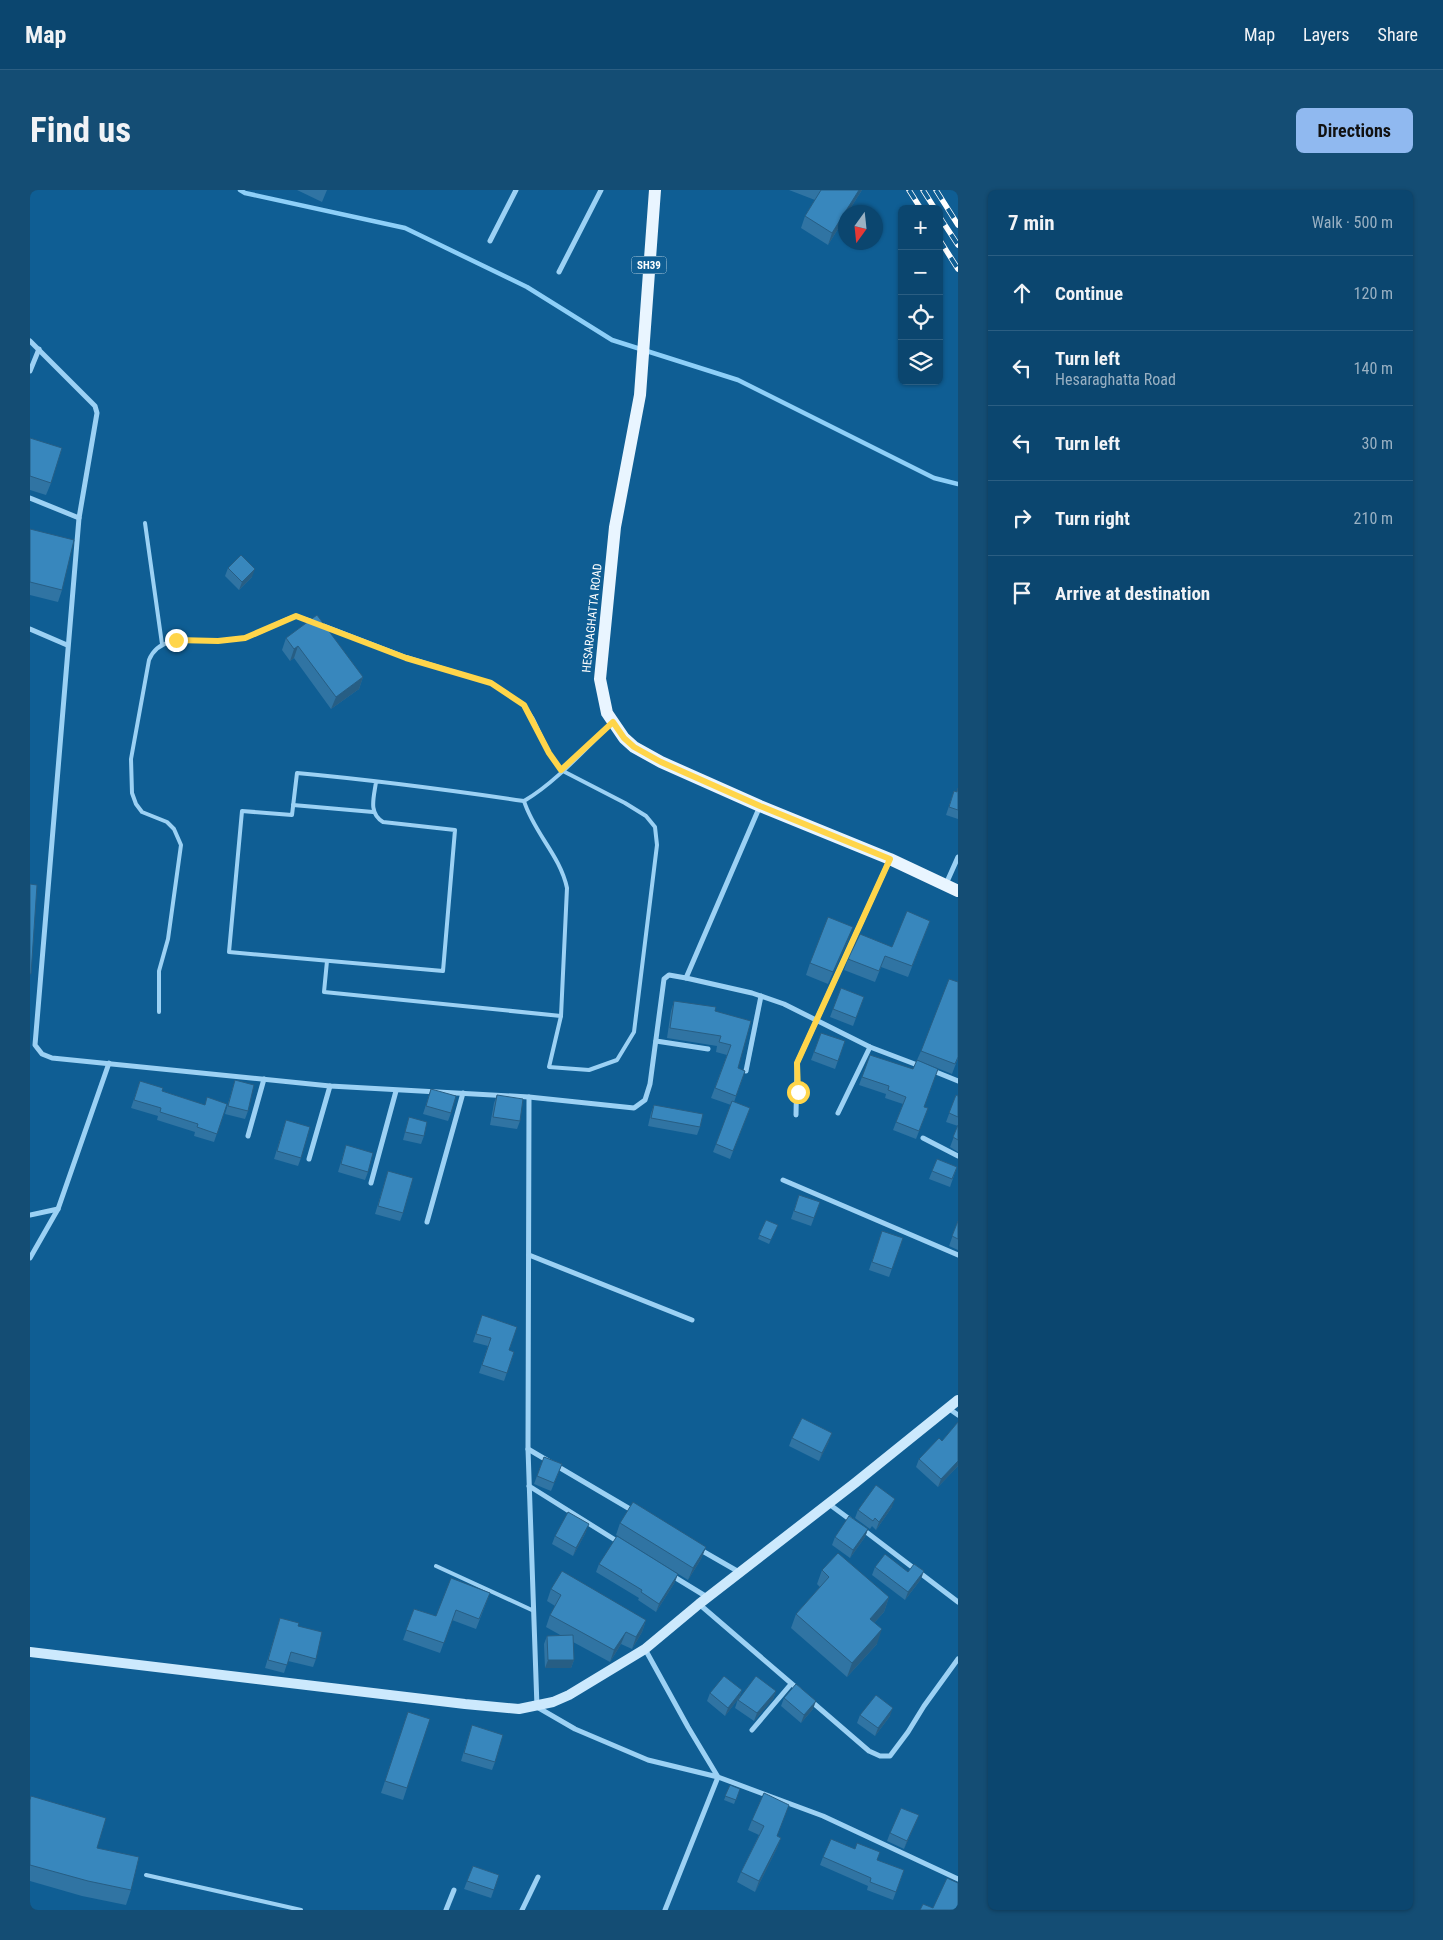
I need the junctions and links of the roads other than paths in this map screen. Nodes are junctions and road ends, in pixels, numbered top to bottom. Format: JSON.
{"nodes":[{"id":1,"x":516,"y":190,"type":"edge"},
{"id":2,"x":601,"y":190,"type":"edge"},
{"id":3,"x":655,"y":190,"type":"edge"},
{"id":4,"x":490,"y":241,"type":"dead end"},
{"id":5,"x":559,"y":272,"type":"dead end"},
{"id":6,"x":30,"y":340,"type":"edge"},
{"id":7,"x":39,"y":349,"type":"junction"},
{"id":8,"x":30,"y":371,"type":"edge"},
{"id":9,"x":30,"y":498,"type":"edge"},
{"id":10,"x":79,"y":518,"type":"junction"},
{"id":11,"x":145,"y":523,"type":"dead end"},
{"id":12,"x":30,"y":629,"type":"edge"},
{"id":13,"x":162,"y":644,"type":"junction"},
{"id":14,"x":67,"y":645,"type":"junction"},
{"id":15,"x":613,"y":722,"type":"junction"},
{"id":16,"x":561,"y":770,"type":"junction"},
{"id":17,"x":376,"y":782,"type":"junction"},
{"id":18,"x":524,"y":801,"type":"junction"},
{"id":19,"x":294,"y":805,"type":"junction"},
{"id":20,"x":760,"y":806,"type":"junction"},
{"id":21,"x":373,"y":812,"type":"junction"},
{"id":22,"x":958,"y":857,"type":"edge"},
{"id":23,"x":890,"y":859,"type":"junction"},
{"id":24,"x":946,"y":885,"type":"junction"},
{"id":25,"x":958,"y":891,"type":"edge"},
{"id":26,"x":327,"y":961,"type":"junction"},
{"id":27,"x":686,"y":978,"type":"junction"},
{"id":28,"x":761,"y":996,"type":"junction"},
{"id":29,"x":159,"y":1012,"type":"dead end"},
{"id":30,"x":561,"y":1016,"type":"junction"},
{"id":31,"x":818,"y":1020,"type":"junction"},
{"id":32,"x":656,"y":1041,"type":"junction"},
{"id":33,"x":32,"y":1044,"type":"edge"},
{"id":34,"x":870,"y":1047,"type":"junction"},
{"id":35,"x":708,"y":1049,"type":"dead end"},
{"id":36,"x":109,"y":1063,"type":"junction"},
{"id":37,"x":746,"y":1071,"type":"edge"},
{"id":38,"x":958,"y":1072,"type":"edge"},
{"id":39,"x":264,"y":1080,"type":"junction"},
{"id":40,"x":956,"y":1080,"type":"edge"},
{"id":41,"x":330,"y":1086,"type":"junction"},
{"id":42,"x":396,"y":1091,"type":"junction"},
{"id":43,"x":463,"y":1093,"type":"junction"},
{"id":44,"x":529,"y":1097,"type":"junction"},
{"id":45,"x":838,"y":1113,"type":"dead end"},
{"id":46,"x":796,"y":1116,"type":"dead end"},
{"id":47,"x":248,"y":1136,"type":"dead end"},
{"id":48,"x":923,"y":1138,"type":"dead end"},
{"id":49,"x":958,"y":1156,"type":"edge"},
{"id":50,"x":309,"y":1159,"type":"dead end"},
{"id":51,"x":783,"y":1180,"type":"dead end"},
{"id":52,"x":371,"y":1183,"type":"dead end"},
{"id":53,"x":58,"y":1209,"type":"junction"},
{"id":54,"x":30,"y":1215,"type":"edge"},
{"id":55,"x":427,"y":1222,"type":"dead end"},
{"id":56,"x":529,"y":1255,"type":"junction"},
{"id":57,"x":958,"y":1255,"type":"edge"},
{"id":58,"x":30,"y":1258,"type":"edge"},
{"id":59,"x":692,"y":1320,"type":"dead end"},
{"id":60,"x":958,"y":1400,"type":"edge"},
{"id":61,"x":948,"y":1408,"type":"junction"},
{"id":62,"x":958,"y":1415,"type":"edge"},
{"id":63,"x":528,"y":1449,"type":"junction"},
{"id":64,"x":529,"y":1486,"type":"junction"},
{"id":65,"x":829,"y":1504,"type":"junction"},
{"id":66,"x":638,"y":1513,"type":"edge"},
{"id":67,"x":626,"y":1547,"type":"edge"},
{"id":68,"x":697,"y":1548,"type":"edge"},
{"id":69,"x":436,"y":1566,"type":"dead end"},
{"id":70,"x":666,"y":1572,"type":"edge"},
{"id":71,"x":739,"y":1573,"type":"junction"},
{"id":72,"x":703,"y":1601,"type":"junction"},
{"id":73,"x":958,"y":1602,"type":"edge"},
{"id":74,"x":534,"y":1611,"type":"junction"},
{"id":75,"x":645,"y":1649,"type":"junction"},
{"id":76,"x":30,"y":1652,"type":"edge"},
{"id":77,"x":958,"y":1659,"type":"edge"},
{"id":78,"x":791,"y":1684,"type":"junction"},
{"id":79,"x":537,"y":1706,"type":"junction"},
{"id":80,"x":752,"y":1730,"type":"dead end"},
{"id":81,"x":718,"y":1777,"type":"junction"},
{"id":82,"x":146,"y":1875,"type":"dead end"},
{"id":83,"x":538,"y":1877,"type":"dead end"},
{"id":84,"x":958,"y":1879,"type":"edge"},
{"id":85,"x":454,"y":1890,"type":"dead end"},
{"id":86,"x":301,"y":1910,"type":"edge"},
{"id":87,"x":446,"y":1910,"type":"edge"},
{"id":88,"x":522,"y":1910,"type":"edge"},
{"id":89,"x":665,"y":1910,"type":"edge"}],
"edges":[{"from":1,"to":4,"type":"street"},
{"from":2,"to":5,"type":"street"},
{"from":3,"to":15,"type":"main road","name":"HESARAGHATTA ROAD","number":"SH39"},
{"from":6,"to":7,"type":"street"},
{"from":7,"to":8,"type":"street"},
{"from":7,"to":10,"type":"street"},
{"from":9,"to":10,"type":"street"},
{"from":10,"to":14,"type":"street"},
{"from":11,"to":13,"type":"lane"},
{"from":12,"to":14,"type":"street"},
{"from":13,"to":16,"type":"lane"},
{"from":13,"to":29,"type":"lane"},
{"from":14,"to":33,"type":"street"},
{"from":15,"to":16,"type":"lane"},
{"from":15,"to":20,"type":"main road","name":"HESARAGHATTA ROAD","number":"SH39"},
{"from":16,"to":18,"type":"lane"},
{"from":16,"to":30,"type":"lane"},
{"from":17,"to":18,"type":"lane"},
{"from":17,"to":19,"type":"lane"},
{"from":17,"to":21,"type":"lane"},
{"from":18,"to":30,"type":"lane"},
{"from":19,"to":21,"type":"lane"},
{"from":19,"to":26,"type":"lane"},
{"from":20,"to":23,"type":"main road","name":"HESARAGHATTA ROAD","number":"SH39"},
{"from":20,"to":27,"type":"street"},
{"from":21,"to":26,"type":"lane"},
{"from":22,"to":24,"type":"street"},
{"from":23,"to":24,"type":"main road","name":"HESARAGHATTA ROAD","number":"SH39"},
{"from":23,"to":31,"type":"street"},
{"from":24,"to":25,"type":"main road","name":"HESARAGHATTA ROAD","number":"SH39"},
{"from":26,"to":30,"type":"lane"},
{"from":27,"to":28,"type":"street"},
{"from":27,"to":32,"type":"street"},
{"from":28,"to":31,"type":"street"},
{"from":28,"to":37,"type":"street"},
{"from":31,"to":34,"type":"street"},
{"from":31,"to":46,"type":"street"},
{"from":32,"to":35,"type":"street"},
{"from":32,"to":44,"type":"street"},
{"from":33,"to":36,"type":"street"},
{"from":34,"to":40,"type":"street"},
{"from":34,"to":45,"type":"street"},
{"from":36,"to":39,"type":"street"},
{"from":36,"to":53,"type":"street"},
{"from":38,"to":40,"type":"street"},
{"from":39,"to":41,"type":"street"},
{"from":39,"to":47,"type":"street"},
{"from":41,"to":42,"type":"street"},
{"from":41,"to":50,"type":"street"},
{"from":42,"to":43,"type":"street"},
{"from":42,"to":52,"type":"street"},
{"from":43,"to":44,"type":"street"},
{"from":43,"to":55,"type":"street"},
{"from":44,"to":56,"type":"street"},
{"from":48,"to":49,"type":"street"},
{"from":51,"to":57,"type":"street"},
{"from":53,"to":54,"type":"street"},
{"from":53,"to":58,"type":"street"},
{"from":56,"to":59,"type":"street"},
{"from":56,"to":63,"type":"street"},
{"from":60,"to":61,"type":"street"},
{"from":61,"to":62,"type":"street"},
{"from":61,"to":65,"type":"street"},
{"from":63,"to":64,"type":"street"},
{"from":63,"to":66,"type":"street"},
{"from":64,"to":67,"type":"street"},
{"from":64,"to":74,"type":"street"},
{"from":65,"to":71,"type":"street"},
{"from":65,"to":73,"type":"street"},
{"from":68,"to":71,"type":"street"},
{"from":69,"to":74,"type":"lane"},
{"from":70,"to":72,"type":"street"},
{"from":71,"to":72,"type":"street"},
{"from":72,"to":75,"type":"street"},
{"from":72,"to":78,"type":"street"},
{"from":74,"to":79,"type":"street"},
{"from":75,"to":79,"type":"street"},
{"from":75,"to":81,"type":"street"},
{"from":76,"to":79,"type":"street"},
{"from":77,"to":78,"type":"street"},
{"from":78,"to":80,"type":"street"},
{"from":79,"to":81,"type":"street"},
{"from":81,"to":84,"type":"street"},
{"from":81,"to":89,"type":"street"},
{"from":82,"to":86,"type":"lane"},
{"from":83,"to":88,"type":"street"},
{"from":85,"to":87,"type":"street"}]}
